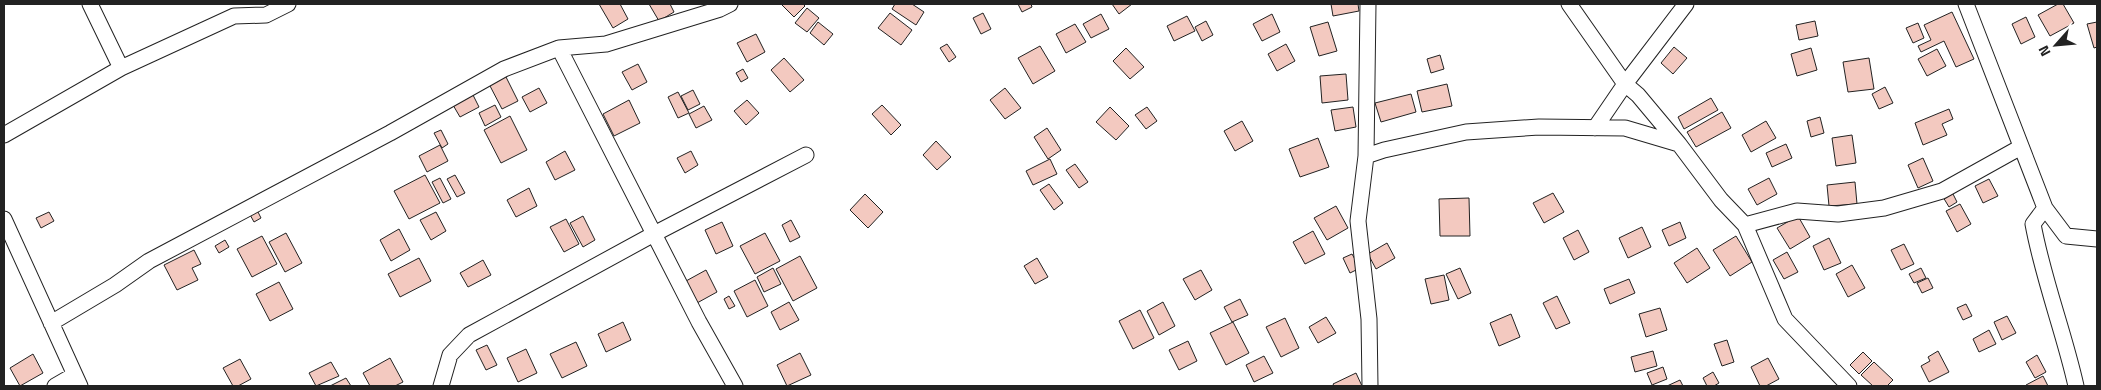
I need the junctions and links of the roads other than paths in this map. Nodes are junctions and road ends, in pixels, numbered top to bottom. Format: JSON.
{"nodes":[{"id":1,"x":90,"y":4,"type":"edge"},
{"id":2,"x":288,"y":4,"type":"edge"},
{"id":3,"x":730,"y":4,"type":"edge"},
{"id":4,"x":1368,"y":4,"type":"edge"},
{"id":5,"x":1569,"y":4,"type":"edge"},
{"id":6,"x":1686,"y":4,"type":"edge"},
{"id":7,"x":1966,"y":4,"type":"edge"},
{"id":8,"x":559,"y":48,"type":"junction"},
{"id":9,"x":121,"y":68,"type":"junction"},
{"id":10,"x":1626,"y":84,"type":"junction"},
{"id":11,"x":1595,"y":128,"type":"junction"},
{"id":12,"x":4,"y":135,"type":"edge"},
{"id":13,"x":1679,"y":144,"type":"junction"},
{"id":14,"x":2021,"y":147,"type":"junction"},
{"id":15,"x":806,"y":155,"type":"dead end"},
{"id":16,"x":1366,"y":156,"type":"junction"},
{"id":17,"x":2045,"y":208,"type":"junction"},
{"id":18,"x":4,"y":219,"type":"edge"},
{"id":19,"x":1745,"y":225,"type":"junction"},
{"id":20,"x":654,"y":234,"type":"junction"},
{"id":21,"x":2097,"y":240,"type":"edge"},
{"id":22,"x":51,"y":323,"type":"junction"},
{"id":23,"x":77,"y":380,"type":"edge"},
{"id":24,"x":55,"y":386,"type":"edge"},
{"id":25,"x":441,"y":386,"type":"edge"},
{"id":26,"x":735,"y":386,"type":"edge"},
{"id":27,"x":1370,"y":386,"type":"edge"},
{"id":28,"x":1849,"y":386,"type":"edge"},
{"id":29,"x":2076,"y":386,"type":"edge"}],
"edges":[{"from":1,"to":9,"type":"street"},
{"from":2,"to":9,"type":"street"},
{"from":3,"to":8,"type":"street"},
{"from":4,"to":16,"type":"street"},
{"from":5,"to":10,"type":"street"},
{"from":6,"to":10,"type":"street"},
{"from":7,"to":14,"type":"street"},
{"from":8,"to":20,"type":"street"},
{"from":8,"to":22,"type":"street"},
{"from":9,"to":12,"type":"street"},
{"from":10,"to":11,"type":"street"},
{"from":10,"to":13,"type":"street"},
{"from":11,"to":13,"type":"street"},
{"from":11,"to":16,"type":"street"},
{"from":13,"to":19,"type":"street"},
{"from":14,"to":17,"type":"street"},
{"from":14,"to":19,"type":"street"},
{"from":15,"to":20,"type":"street"},
{"from":16,"to":27,"type":"street"},
{"from":17,"to":21,"type":"street"},
{"from":17,"to":29,"type":"street"},
{"from":18,"to":22,"type":"street"},
{"from":19,"to":28,"type":"street"},
{"from":20,"to":25,"type":"street"},
{"from":20,"to":26,"type":"street"},
{"from":22,"to":23,"type":"street"},
{"from":23,"to":24,"type":"street"}]}
